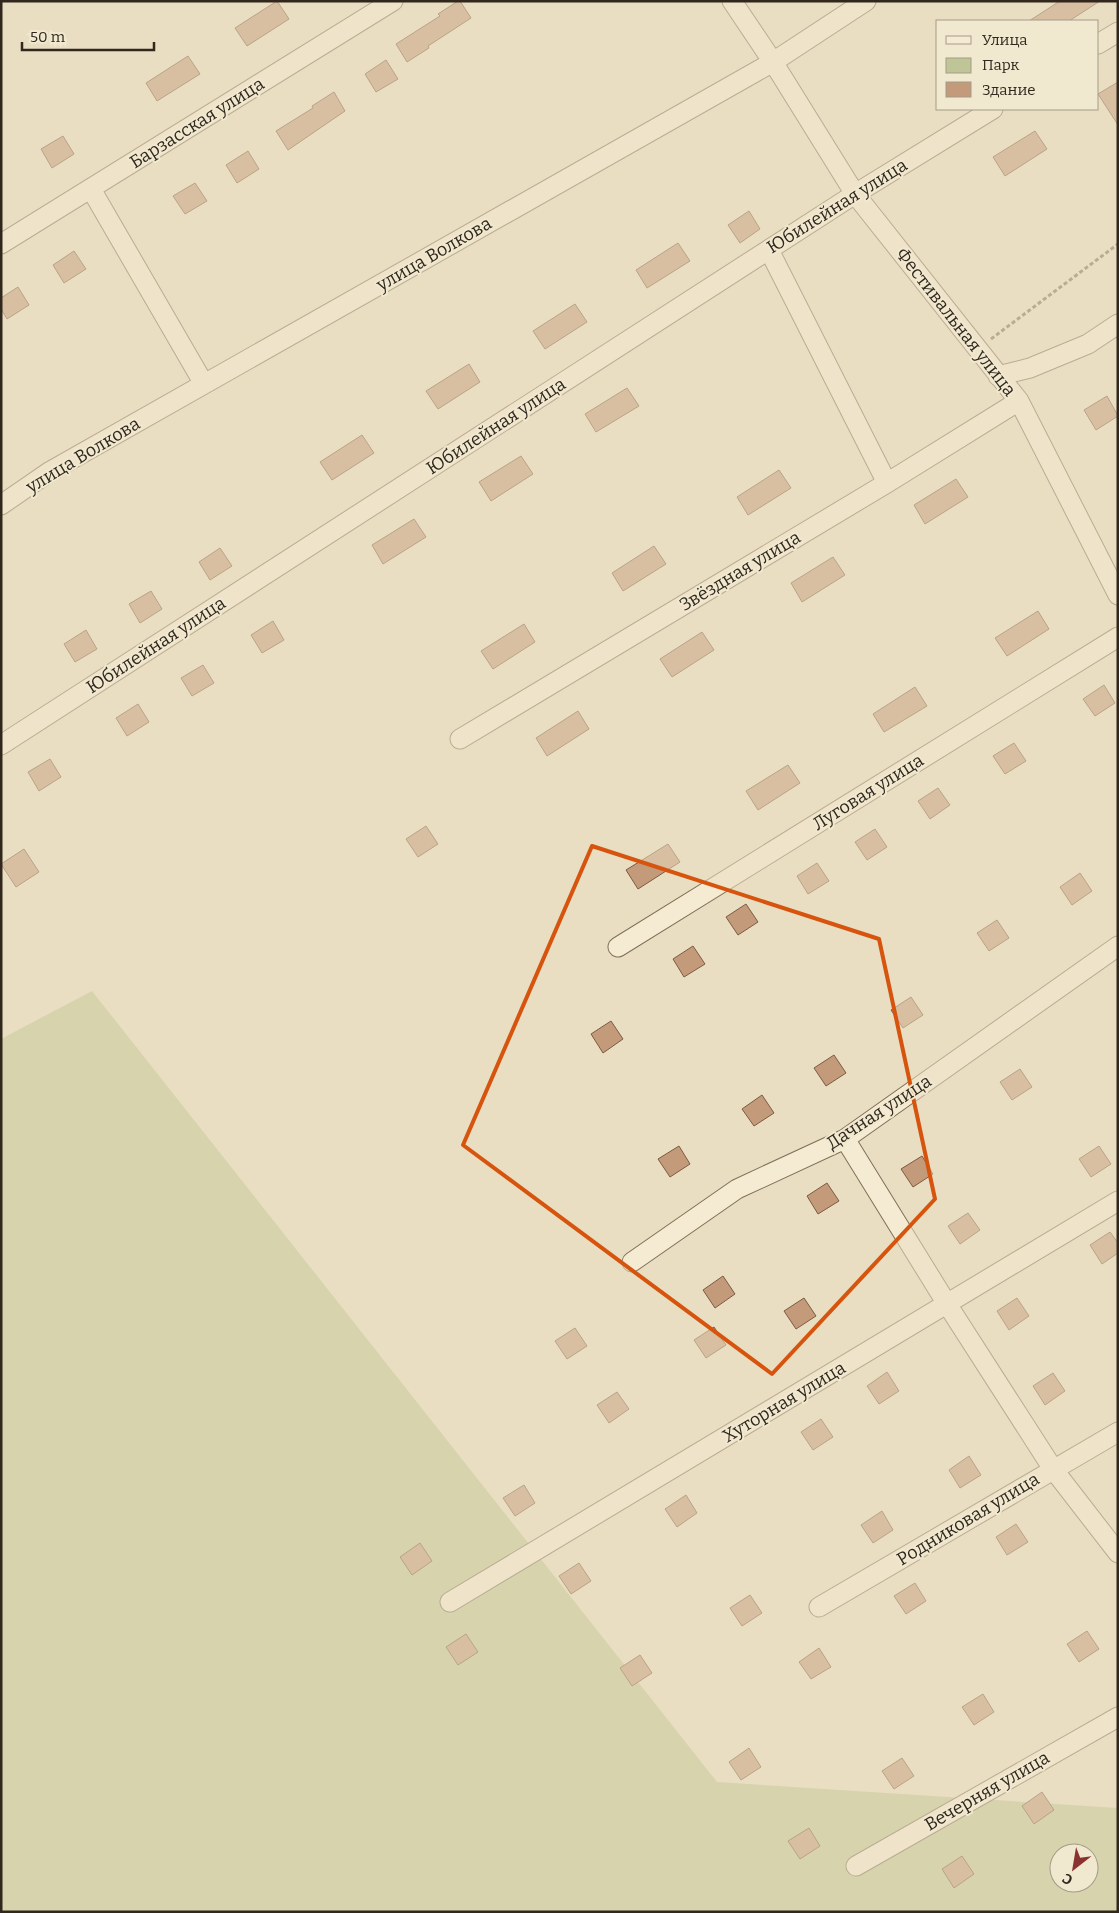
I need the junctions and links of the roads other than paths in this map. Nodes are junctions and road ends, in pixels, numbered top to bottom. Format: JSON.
{"nodes":[{"id":1,"x":393,"y":1,"type":"edge"},
{"id":2,"x":732,"y":1,"type":"edge"},
{"id":3,"x":866,"y":1,"type":"edge"},
{"id":4,"x":1118,"y":32,"type":"edge"},
{"id":5,"x":1099,"y":43,"type":"edge"},
{"id":6,"x":773,"y":62,"type":"junction"},
{"id":7,"x":991,"y":110,"type":"edge"},
{"id":8,"x":91,"y":189,"type":"junction"},
{"id":9,"x":855,"y":194,"type":"junction"},
{"id":10,"x":1,"y":244,"type":"edge"},
{"id":11,"x":769,"y":250,"type":"junction"},
{"id":12,"x":1118,"y":324,"type":"edge"},
{"id":13,"x":998,"y":376,"type":"junction"},
{"id":14,"x":204,"y":384,"type":"junction"},
{"id":15,"x":1019,"y":402,"type":"junction"},
{"id":16,"x":887,"y":483,"type":"junction"},
{"id":17,"x":1,"y":505,"type":"edge"},
{"id":18,"x":1118,"y":595,"type":"edge"},
{"id":19,"x":1118,"y":637,"type":"edge"},
{"id":20,"x":460,"y":740,"type":"dead end"},
{"id":21,"x":1,"y":745,"type":"edge"},
{"id":22,"x":1118,"y":946,"type":"edge"},
{"id":23,"x":618,"y":947,"type":"dead end"},
{"id":24,"x":845,"y":1139,"type":"junction"},
{"id":25,"x":1118,"y":1201,"type":"edge"},
{"id":26,"x":632,"y":1262,"type":"dead end"},
{"id":27,"x":946,"y":1304,"type":"junction"},
{"id":28,"x":1118,"y":1432,"type":"edge"},
{"id":29,"x":1053,"y":1469,"type":"junction"},
{"id":30,"x":1118,"y":1553,"type":"edge"},
{"id":31,"x":450,"y":1602,"type":"dead end"},
{"id":32,"x":819,"y":1607,"type":"dead end"},
{"id":33,"x":1118,"y":1717,"type":"edge"},
{"id":34,"x":856,"y":1866,"type":"dead end"}],
"edges":[{"from":1,"to":8,"type":"street","name":"Барзасская улица"},
{"from":2,"to":6,"type":"street","name":"Фестивальная улица"},
{"from":3,"to":6,"type":"street","name":"улица Волкова"},
{"from":4,"to":5,"type":"street"},
{"from":6,"to":9,"type":"street","name":"Фестивальная улица"},
{"from":6,"to":14,"type":"street","name":"улица Волкова"},
{"from":7,"to":9,"type":"street","name":"Юбилейная улица"},
{"from":8,"to":10,"type":"street","name":"Барзасская улица"},
{"from":8,"to":14,"type":"street"},
{"from":9,"to":11,"type":"street","name":"Юбилейная улица"},
{"from":9,"to":13,"type":"street","name":"Фестивальная улица"},
{"from":11,"to":16,"type":"street"},
{"from":11,"to":21,"type":"street","name":"Юбилейная улица"},
{"from":12,"to":13,"type":"street"},
{"from":13,"to":15,"type":"street","name":"Фестивальная улица"},
{"from":14,"to":17,"type":"street","name":"улица Волкова"},
{"from":15,"to":16,"type":"street","name":"Звёздная улица"},
{"from":15,"to":18,"type":"street","name":"Фестивальная улица"},
{"from":16,"to":20,"type":"street","name":"Звёздная улица"},
{"from":19,"to":23,"type":"street","name":"Луговая улица"},
{"from":22,"to":24,"type":"street","name":"Дачная улица"},
{"from":24,"to":26,"type":"street","name":"Дачная улица"},
{"from":24,"to":27,"type":"street"},
{"from":25,"to":27,"type":"street","name":"Хуторная улица"},
{"from":27,"to":29,"type":"street"},
{"from":27,"to":31,"type":"street","name":"Хуторная улица"},
{"from":28,"to":29,"type":"street","name":"Родниковая улица"},
{"from":29,"to":30,"type":"street"},
{"from":29,"to":32,"type":"street","name":"Родниковая улица"},
{"from":33,"to":34,"type":"street","name":"Вечерняя улица"}]}
